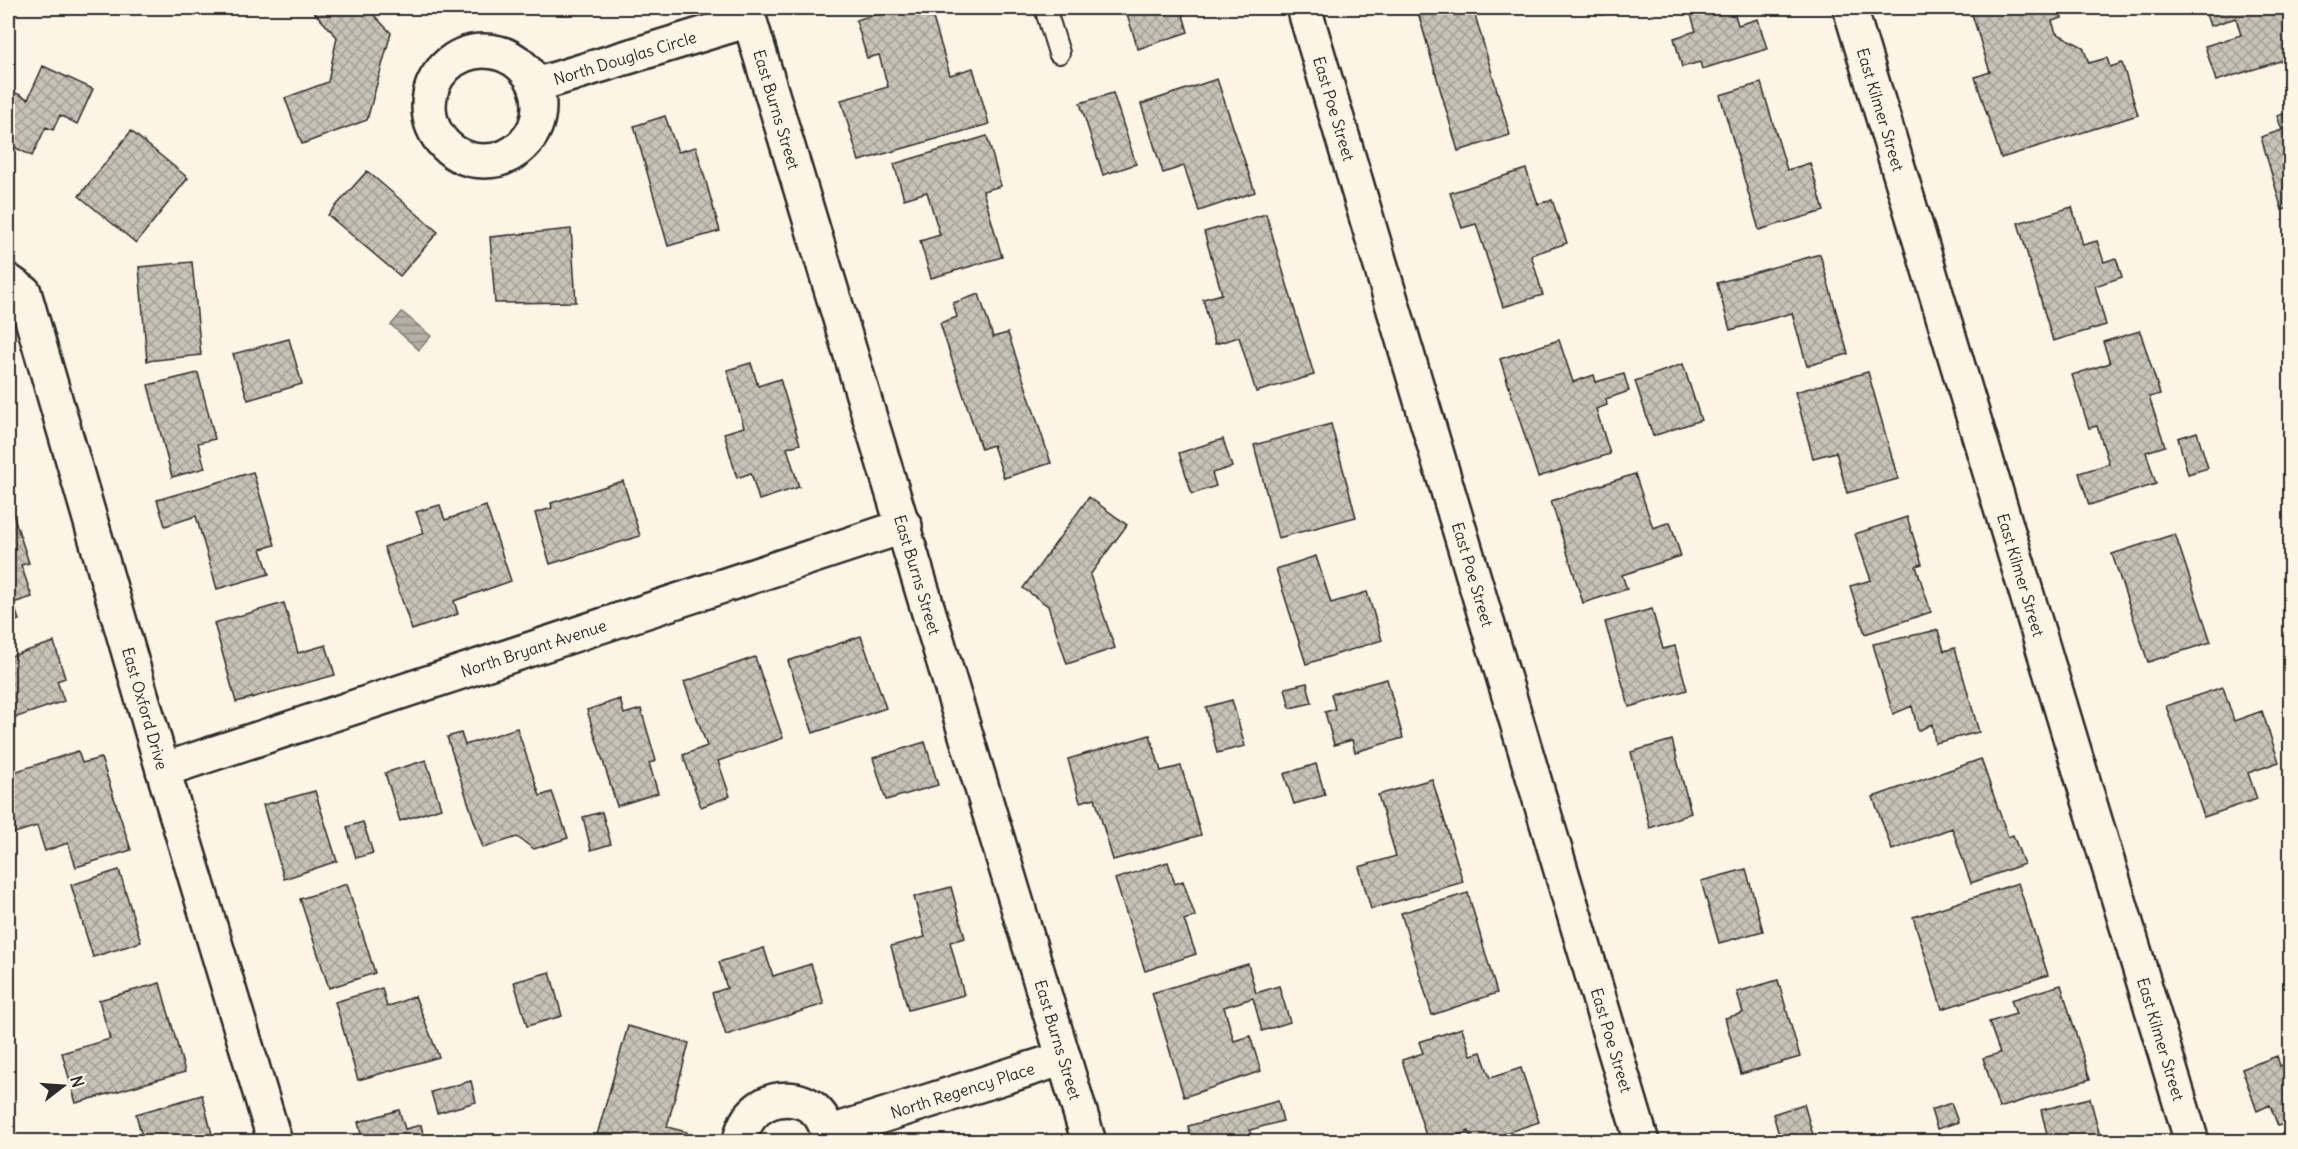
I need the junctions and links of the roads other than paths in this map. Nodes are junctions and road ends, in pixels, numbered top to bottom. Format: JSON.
{"nodes":[{"id":1,"x":1045,"y":8,"type":"edge"},
{"id":2,"x":1304,"y":8,"type":"edge"},
{"id":3,"x":1850,"y":8,"type":"edge"},
{"id":4,"x":747,"y":14,"type":"edge"},
{"id":5,"x":1059,"y":53,"type":"dead end"},
{"id":6,"x":536,"y":85,"type":"dead end"},
{"id":7,"x":8,"y":281,"type":"edge"},
{"id":8,"x":905,"y":526,"type":"junction"},
{"id":9,"x":163,"y":770,"type":"junction"},
{"id":10,"x":1064,"y":1058,"type":"junction"},
{"id":11,"x":828,"y":1137,"type":"edge"},
{"id":12,"x":275,"y":1142,"type":"edge"},
{"id":13,"x":740,"y":1142,"type":"edge"},
{"id":14,"x":1089,"y":1142,"type":"edge"},
{"id":15,"x":1642,"y":1142,"type":"edge"},
{"id":16,"x":2192,"y":1142,"type":"edge"}],
"edges":[{"from":1,"to":5,"type":"lane"},
{"from":2,"to":15,"type":"street","name":"East Poe Street"},
{"from":3,"to":16,"type":"street","name":"East Kilmer Street"},
{"from":4,"to":6,"type":"street","name":"North Douglas Circle"},
{"from":4,"to":8,"type":"street","name":"East Burns Street"},
{"from":7,"to":9,"type":"street","name":"East Oxford Drive"},
{"from":8,"to":9,"type":"street","name":"North Bryant Avenue"},
{"from":8,"to":10,"type":"street","name":"East Burns Street"},
{"from":9,"to":12,"type":"street","name":"East Oxford Drive"},
{"from":10,"to":11,"type":"street","name":"North Regency Place"},
{"from":10,"to":14,"type":"street","name":"East Burns Street"},
{"from":11,"to":13,"type":"street"}]}
